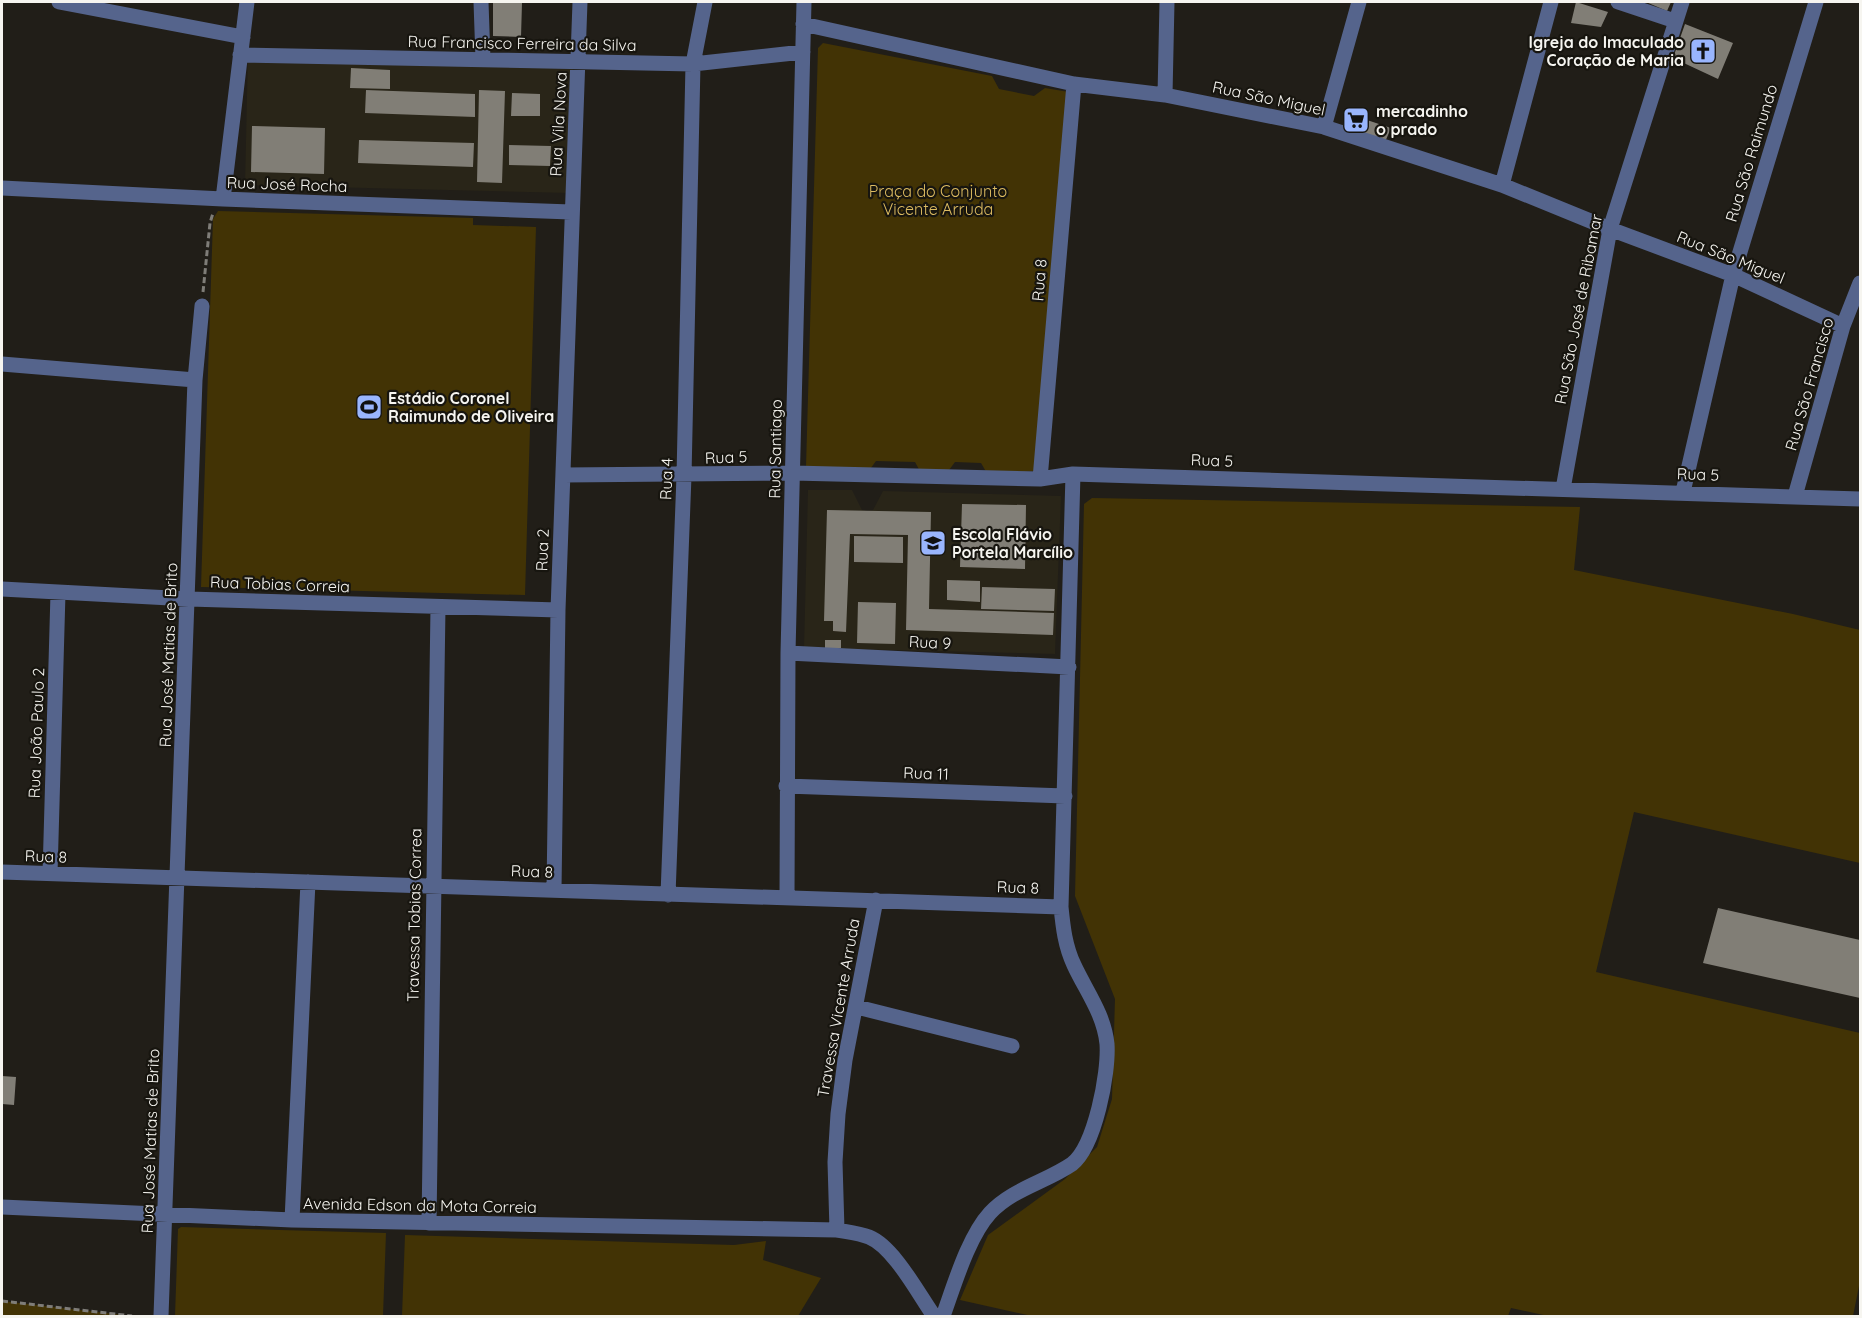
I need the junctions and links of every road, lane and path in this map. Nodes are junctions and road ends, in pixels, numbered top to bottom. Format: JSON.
{"nodes":[{"id":1,"x":59,"y":2,"type":"edge"},
{"id":2,"x":247,"y":2,"type":"edge"},
{"id":3,"x":481,"y":2,"type":"edge"},
{"id":4,"x":580,"y":2,"type":"edge"},
{"id":5,"x":705,"y":2,"type":"edge"},
{"id":6,"x":804,"y":2,"type":"edge"},
{"id":7,"x":1167,"y":2,"type":"edge"},
{"id":8,"x":1359,"y":2,"type":"edge"},
{"id":9,"x":1551,"y":2,"type":"edge"},
{"id":10,"x":1618,"y":2,"type":"edge"},
{"id":11,"x":1682,"y":2,"type":"edge"},
{"id":12,"x":1816,"y":2,"type":"edge"},
{"id":13,"x":1674,"y":21,"type":"junction"},
{"id":14,"x":802,"y":24,"type":"junction"},
{"id":15,"x":243,"y":37,"type":"junction"},
{"id":16,"x":803,"y":52,"type":"junction"},
{"id":17,"x":240,"y":55,"type":"junction"},
{"id":18,"x":483,"y":59,"type":"junction"},
{"id":19,"x":579,"y":61,"type":"junction"},
{"id":20,"x":693,"y":64,"type":"junction"},
{"id":21,"x":1074,"y":84,"type":"junction"},
{"id":22,"x":1165,"y":95,"type":"junction"},
{"id":23,"x":1324,"y":127,"type":"junction"},
{"id":24,"x":1502,"y":185,"type":"junction"},
{"id":25,"x":2,"y":188,"type":"edge"},
{"id":26,"x":223,"y":199,"type":"junction"},
{"id":27,"x":571,"y":212,"type":"junction"},
{"id":28,"x":1610,"y":229,"type":"junction"},
{"id":29,"x":1733,"y":274,"type":"junction"},
{"id":30,"x":1860,"y":283,"type":"edge"},
{"id":31,"x":202,"y":306,"type":"joint"},
{"id":32,"x":1843,"y":326,"type":"junction"},
{"id":33,"x":2,"y":364,"type":"edge"},
{"id":34,"x":195,"y":380,"type":"junction"},
{"id":35,"x":793,"y":473,"type":"junction"},
{"id":36,"x":1073,"y":474,"type":"junction"},
{"id":37,"x":563,"y":475,"type":"junction"},
{"id":38,"x":684,"y":476,"type":"junction"},
{"id":39,"x":1040,"y":479,"type":"junction"},
{"id":40,"x":1563,"y":489,"type":"junction"},
{"id":41,"x":1683,"y":492,"type":"junction"},
{"id":42,"x":1795,"y":496,"type":"junction"},
{"id":43,"x":1860,"y":499,"type":"edge"},
{"id":44,"x":2,"y":589,"type":"edge"},
{"id":45,"x":58,"y":593,"type":"junction"},
{"id":46,"x":189,"y":599,"type":"junction"},
{"id":47,"x":438,"y":607,"type":"junction"},
{"id":48,"x":558,"y":610,"type":"junction"},
{"id":49,"x":789,"y":653,"type":"junction"},
{"id":50,"x":1069,"y":667,"type":"junction"},
{"id":51,"x":786,"y":786,"type":"junction"},
{"id":52,"x":1065,"y":796,"type":"junction"},
{"id":53,"x":2,"y":873,"type":"edge"},
{"id":54,"x":50,"y":874,"type":"junction"},
{"id":55,"x":176,"y":878,"type":"junction"},
{"id":56,"x":308,"y":882,"type":"junction"},
{"id":57,"x":432,"y":886,"type":"junction"},
{"id":58,"x":554,"y":890,"type":"junction"},
{"id":59,"x":668,"y":895,"type":"junction"},
{"id":60,"x":787,"y":898,"type":"junction"},
{"id":61,"x":876,"y":900,"type":"junction"},
{"id":62,"x":1061,"y":907,"type":"junction"},
{"id":63,"x":857,"y":1007,"type":"junction"},
{"id":64,"x":1012,"y":1046,"type":"dead end"},
{"id":65,"x":2,"y":1207,"type":"edge"},
{"id":66,"x":166,"y":1215,"type":"junction"},
{"id":67,"x":292,"y":1220,"type":"junction"},
{"id":68,"x":429,"y":1223,"type":"junction"},
{"id":69,"x":837,"y":1230,"type":"junction"},
{"id":70,"x":2,"y":1301,"type":"edge"},
{"id":71,"x":132,"y":1317,"type":"edge"},
{"id":72,"x":161,"y":1317,"type":"edge"},
{"id":73,"x":934,"y":1317,"type":"edge"},
{"id":74,"x":943,"y":1317,"type":"edge"}],
"edges":[{"from":1,"to":15,"type":"street"},
{"from":2,"to":15,"type":"street"},
{"from":3,"to":18,"type":"street"},
{"from":4,"to":19,"type":"street","name":"Rua Vila Nova"},
{"from":5,"to":20,"type":"street","name":"Rua 4"},
{"from":6,"to":14,"type":"street","name":"Rua Santiago"},
{"from":7,"to":22,"type":"street"},
{"from":8,"to":23,"type":"street"},
{"from":9,"to":24,"type":"street"},
{"from":10,"to":13,"type":"street"},
{"from":11,"to":13,"type":"street","name":"Rua São José de Ribamar"},
{"from":12,"to":29,"type":"street","name":"Rua São Raimundo"},
{"from":13,"to":28,"type":"street","name":"Rua São José de Ribamar"},
{"from":14,"to":16,"type":"street","name":"Rua Santiago"},
{"from":14,"to":21,"type":"street","name":"Rua São Miguel"},
{"from":15,"to":17,"type":"street"},
{"from":16,"to":20,"type":"street","name":"Rua Francisco Ferreira da Silva"},
{"from":16,"to":35,"type":"street","name":"Rua Santiago"},
{"from":17,"to":18,"type":"street","name":"Rua Francisco Ferreira da Silva"},
{"from":17,"to":26,"type":"street"},
{"from":18,"to":19,"type":"street","name":"Rua Francisco Ferreira da Silva"},
{"from":19,"to":20,"type":"street","name":"Rua Francisco Ferreira da Silva"},
{"from":19,"to":27,"type":"street","name":"Rua Vila Nova"},
{"from":20,"to":38,"type":"street","name":"Rua 4"},
{"from":21,"to":22,"type":"street","name":"Rua São Miguel"},
{"from":21,"to":39,"type":"street","name":"Rua 8"},
{"from":22,"to":23,"type":"street","name":"Rua São Miguel"},
{"from":23,"to":24,"type":"street","name":"Rua São Miguel"},
{"from":24,"to":28,"type":"street","name":"Rua São Miguel"},
{"from":25,"to":26,"type":"street","name":"Rua José Rocha"},
{"from":26,"to":27,"type":"street","name":"Rua José Rocha"},
{"from":26,"to":31,"type":"path"},
{"from":27,"to":37,"type":"street","name":"Rua 2"},
{"from":28,"to":29,"type":"street","name":"Rua São Miguel"},
{"from":28,"to":40,"type":"street","name":"Rua São José de Ribamar"},
{"from":29,"to":32,"type":"street","name":"Rua São Miguel"},
{"from":29,"to":41,"type":"street","name":"Rua São Raimundo"},
{"from":30,"to":32,"type":"street","name":"Rua São Francisco"},
{"from":31,"to":34,"type":"street","name":"Rua José Matias de Brito"},
{"from":32,"to":42,"type":"street","name":"Rua São Francisco"},
{"from":33,"to":34,"type":"street"},
{"from":34,"to":46,"type":"street","name":"Rua José Matias de Brito"},
{"from":35,"to":38,"type":"street","name":"Rua 5"},
{"from":35,"to":39,"type":"street","name":"Rua 5"},
{"from":35,"to":49,"type":"street","name":"Rua Santiago"},
{"from":36,"to":39,"type":"street","name":"Rua 5"},
{"from":36,"to":40,"type":"street","name":"Rua 5"},
{"from":36,"to":50,"type":"street","name":"Rua 8"},
{"from":37,"to":38,"type":"street","name":"Rua 5"},
{"from":37,"to":48,"type":"street","name":"Rua 2"},
{"from":38,"to":59,"type":"street","name":"Rua 4"},
{"from":40,"to":41,"type":"street","name":"Rua 5"},
{"from":41,"to":42,"type":"street","name":"Rua 5"},
{"from":42,"to":43,"type":"street","name":"Rua 5"},
{"from":44,"to":45,"type":"street","name":"Rua Tobias Correia"},
{"from":45,"to":46,"type":"street","name":"Rua Tobias Correia"},
{"from":45,"to":54,"type":"street","name":"Rua João Paulo 2"},
{"from":46,"to":47,"type":"street","name":"Rua Tobias Correia"},
{"from":46,"to":55,"type":"street","name":"Rua José Matias de Brito"},
{"from":47,"to":48,"type":"street","name":"Rua Tobias Correia"},
{"from":47,"to":57,"type":"street","name":"Travessa Tobias Correa"},
{"from":48,"to":58,"type":"street","name":"Rua 2"},
{"from":49,"to":50,"type":"street","name":"Rua 9"},
{"from":49,"to":51,"type":"street","name":"Rua Santiago"},
{"from":50,"to":52,"type":"street","name":"Rua 8"},
{"from":51,"to":52,"type":"street","name":"Rua 11"},
{"from":51,"to":60,"type":"street","name":"Rua Santiago"},
{"from":52,"to":62,"type":"street","name":"Rua 8"},
{"from":53,"to":54,"type":"street","name":"Rua 8"},
{"from":54,"to":55,"type":"street","name":"Rua 8"},
{"from":55,"to":56,"type":"street","name":"Rua 8"},
{"from":55,"to":66,"type":"street","name":"Rua José Matias de Brito"},
{"from":56,"to":57,"type":"street","name":"Rua 8"},
{"from":56,"to":67,"type":"street"},
{"from":57,"to":58,"type":"street","name":"Rua 8"},
{"from":57,"to":68,"type":"street","name":"Travessa Tobias Correa"},
{"from":58,"to":59,"type":"street","name":"Rua 8"},
{"from":59,"to":60,"type":"street","name":"Rua 8"},
{"from":60,"to":61,"type":"street","name":"Rua 8"},
{"from":61,"to":62,"type":"street","name":"Rua 8"},
{"from":61,"to":63,"type":"street","name":"Travessa Vicente Arruda"},
{"from":62,"to":74,"type":"street","name":"Rua 8"},
{"from":63,"to":64,"type":"street"},
{"from":63,"to":69,"type":"street","name":"Travessa Vicente Arruda"},
{"from":65,"to":66,"type":"street","name":"Avenida Edson da Mota Correia"},
{"from":66,"to":67,"type":"street","name":"Avenida Edson da Mota Correia"},
{"from":66,"to":72,"type":"street","name":"Rua José Matias de Brito"},
{"from":67,"to":68,"type":"street","name":"Avenida Edson da Mota Correia"},
{"from":68,"to":69,"type":"street","name":"Avenida Edson da Mota Correia"},
{"from":69,"to":73,"type":"street","name":"Avenida Edson da Mota Correia"},
{"from":70,"to":71,"type":"path"}]}
